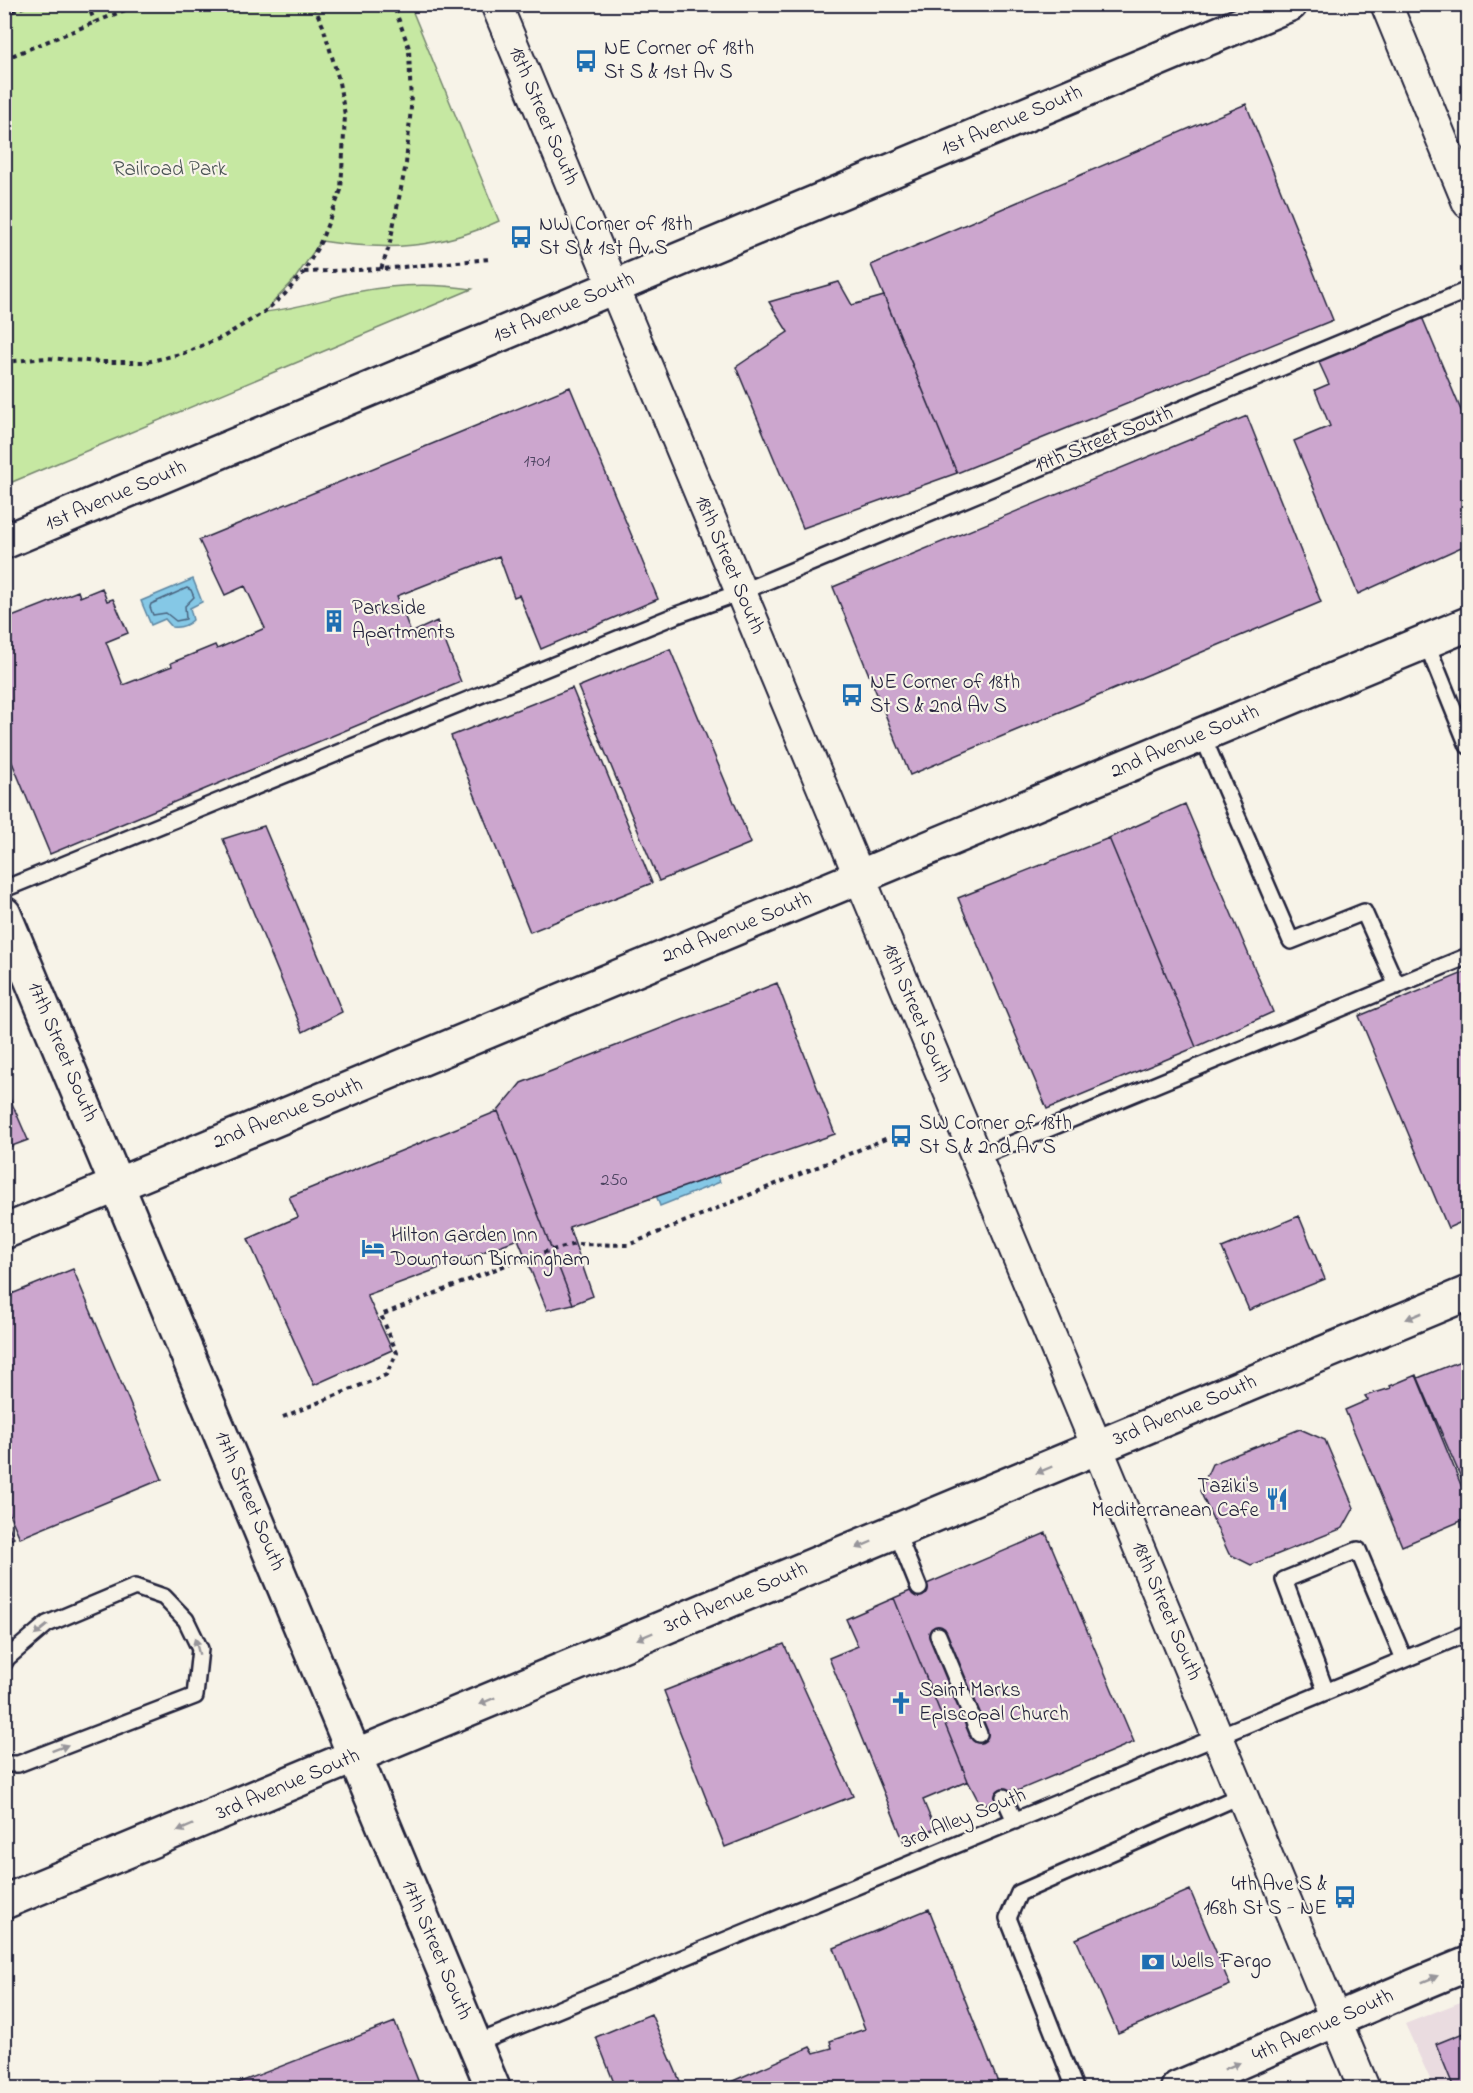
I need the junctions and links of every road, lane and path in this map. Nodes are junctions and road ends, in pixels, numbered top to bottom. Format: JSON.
{"nodes":[{"id":1,"x":30,"y":4,"type":"edge"},
{"id":2,"x":87,"y":4,"type":"edge"},
{"id":3,"x":140,"y":4,"type":"edge"},
{"id":4,"x":313,"y":4,"type":"edge"},
{"id":5,"x":393,"y":4,"type":"edge"},
{"id":6,"x":496,"y":4,"type":"edge"},
{"id":7,"x":1290,"y":4,"type":"edge"},
{"id":8,"x":1386,"y":4,"type":"edge"},
{"id":9,"x":4,"y":15,"type":"edge"},
{"id":10,"x":95,"y":22,"type":"junction"},
{"id":11,"x":4,"y":59,"type":"edge"},
{"id":12,"x":1468,"y":203,"type":"edge"},
{"id":13,"x":489,"y":259,"type":"dead end"},
{"id":14,"x":381,"y":269,"type":"junction"},
{"id":15,"x":304,"y":272,"type":"junction"},
{"id":16,"x":614,"y":288,"type":"junction"},
{"id":17,"x":1468,"y":290,"type":"edge"},
{"id":18,"x":4,"y":362,"type":"edge"},
{"id":19,"x":4,"y":542,"type":"edge"},
{"id":20,"x":741,"y":592,"type":"junction"},
{"id":21,"x":1468,"y":624,"type":"edge"},
{"id":22,"x":1426,"y":642,"type":"junction"},
{"id":23,"x":1202,"y":735,"type":"junction"},
{"id":24,"x":1468,"y":746,"type":"edge"},
{"id":25,"x":860,"y":877,"type":"junction"},
{"id":26,"x":4,"y":889,"type":"edge"},
{"id":27,"x":4,"y":914,"type":"edge"},
{"id":28,"x":1468,"y":956,"type":"edge"},
{"id":29,"x":1397,"y":986,"type":"junction"},
{"id":30,"x":890,"y":1137,"type":"dead end"},
{"id":31,"x":977,"y":1158,"type":"junction"},
{"id":32,"x":117,"y":1184,"type":"junction"},
{"id":33,"x":4,"y":1232,"type":"edge"},
{"id":34,"x":1468,"y":1293,"type":"edge"},
{"id":35,"x":283,"y":1417,"type":"dead end"},
{"id":36,"x":1098,"y":1447,"type":"junction"},
{"id":37,"x":896,"y":1531,"type":"junction"},
{"id":38,"x":919,"y":1588,"type":"dead end"},
{"id":39,"x":1468,"y":1633,"type":"edge"},
{"id":40,"x":938,"y":1635,"type":"dead end"},
{"id":41,"x":1404,"y":1659,"type":"junction"},
{"id":42,"x":4,"y":1663,"type":"edge"},
{"id":43,"x":1326,"y":1692,"type":"junction"},
{"id":44,"x":979,"y":1734,"type":"dead end"},
{"id":45,"x":1218,"y":1737,"type":"junction"},
{"id":46,"x":355,"y":1756,"type":"junction"},
{"id":47,"x":4,"y":1764,"type":"edge"},
{"id":48,"x":1242,"y":1795,"type":"junction"},
{"id":49,"x":1004,"y":1797,"type":"dead end"},
{"id":50,"x":1014,"y":1821,"type":"junction"},
{"id":51,"x":4,"y":1902,"type":"edge"},
{"id":52,"x":1468,"y":1964,"type":"edge"},
{"id":53,"x":1336,"y":2021,"type":"junction"},
{"id":54,"x":475,"y":2044,"type":"junction"},
{"id":55,"x":493,"y":2088,"type":"edge"},
{"id":56,"x":1075,"y":2088,"type":"edge"},
{"id":57,"x":1178,"y":2088,"type":"edge"},
{"id":58,"x":1364,"y":2088,"type":"edge"}],
"edges":[{"from":1,"to":9,"type":"path"},
{"from":2,"to":10,"type":"path"},
{"from":3,"to":10,"type":"path"},
{"from":4,"to":15,"type":"path"},
{"from":5,"to":14,"type":"path"},
{"from":6,"to":16,"type":"street","name":"18th Street South"},
{"from":7,"to":16,"type":"street","name":"1st Avenue South"},
{"from":8,"to":12,"type":"street"},
{"from":10,"to":11,"type":"path"},
{"from":13,"to":14,"type":"path"},
{"from":14,"to":15,"type":"path"},
{"from":15,"to":18,"type":"path"},
{"from":16,"to":19,"type":"street","name":"1st Avenue South"},
{"from":16,"to":20,"type":"street","name":"18th Street South"},
{"from":17,"to":20,"type":"lane","name":"19th Street South"},
{"from":20,"to":25,"type":"street","name":"18th Street South"},
{"from":20,"to":26,"type":"lane","name":"19th Street South"},
{"from":21,"to":22,"type":"street","name":"2nd Avenue South"},
{"from":22,"to":23,"type":"street","name":"2nd Avenue South"},
{"from":22,"to":24,"type":"lane"},
{"from":23,"to":25,"type":"street","name":"2nd Avenue South"},
{"from":23,"to":29,"type":"lane"},
{"from":25,"to":31,"type":"street","name":"18th Street South"},
{"from":25,"to":32,"type":"street","name":"2nd Avenue South"},
{"from":27,"to":32,"type":"street","name":"17th Street South"},
{"from":28,"to":29,"type":"lane"},
{"from":29,"to":31,"type":"lane"},
{"from":30,"to":35,"type":"path"},
{"from":31,"to":36,"type":"street","name":"18th Street South"},
{"from":32,"to":33,"type":"street","name":"2nd Avenue South"},
{"from":32,"to":46,"type":"street","name":"17th Street South"},
{"from":34,"to":36,"type":"street","name":"3rd Avenue South","one_way":true},
{"from":36,"to":37,"type":"street","name":"3rd Avenue South","one_way":true},
{"from":36,"to":45,"type":"street","name":"18th Street South"},
{"from":37,"to":38,"type":"lane"},
{"from":37,"to":46,"type":"street","name":"3rd Avenue South","one_way":true},
{"from":39,"to":41,"type":"lane","name":"3rd Alley South"},
{"from":40,"to":44,"type":"lane"},
{"from":41,"to":43,"type":"lane","name":"3rd Alley South"},
{"from":41,"to":43,"type":"lane"},
{"from":47,"to":42,"type":"lane","one_way":true},
{"from":43,"to":45,"type":"lane","name":"3rd Alley South"},
{"from":45,"to":48,"type":"street","name":"18th Street South"},
{"from":45,"to":50,"type":"lane","name":"3rd Alley South"},
{"from":46,"to":51,"type":"street","name":"3rd Avenue South","one_way":true},
{"from":46,"to":54,"type":"street","name":"17th Street South"},
{"from":48,"to":53,"type":"street","name":"18th Street South"},
{"from":48,"to":56,"type":"lane"},
{"from":49,"to":50,"type":"lane"},
{"from":50,"to":54,"type":"lane","name":"3rd Alley South"},
{"from":53,"to":52,"type":"street","name":"4th Avenue South","one_way":true},
{"from":57,"to":53,"type":"street","name":"4th Avenue South","one_way":true},
{"from":53,"to":58,"type":"street","name":"18th Street South"},
{"from":54,"to":55,"type":"street","name":"17th Street South"}]}
